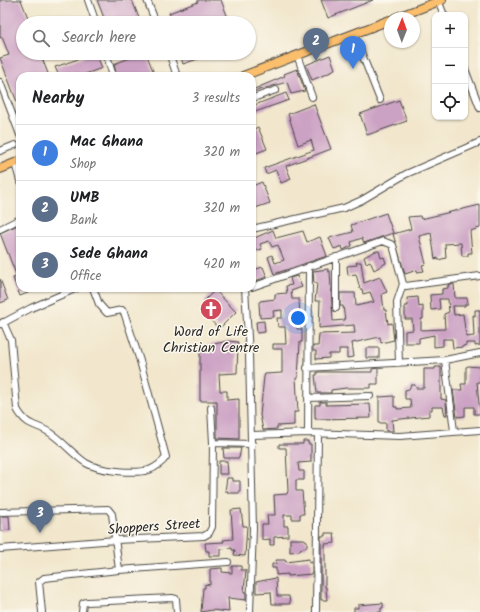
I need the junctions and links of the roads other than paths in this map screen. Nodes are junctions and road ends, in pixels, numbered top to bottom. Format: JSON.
{"nodes":[{"id":1,"x":88,"y":0,"type":"edge"},
{"id":2,"x":147,"y":0,"type":"edge"},
{"id":3,"x":440,"y":0,"type":"edge"},
{"id":4,"x":410,"y":12,"type":"edge"},
{"id":5,"x":443,"y":12,"type":"edge"},
{"id":6,"x":94,"y":16,"type":"edge"},
{"id":7,"x":153,"y":16,"type":"edge"},
{"id":8,"x":384,"y":22,"type":"edge"},
{"id":9,"x":354,"y":34,"type":"junction"},
{"id":10,"x":297,"y":56,"type":"junction"},
{"id":11,"x":108,"y":60,"type":"edge"},
{"id":12,"x":171,"y":60,"type":"edge"},
{"id":13,"x":112,"y":72,"type":"edge"},
{"id":14,"x":176,"y":72,"type":"edge"},
{"id":15,"x":254,"y":72,"type":"edge"},
{"id":16,"x":468,"y":77,"type":"edge"},
{"id":17,"x":0,"y":82,"type":"edge"},
{"id":18,"x":276,"y":90,"type":"dead end"},
{"id":19,"x":256,"y":97,"type":"edge"},
{"id":20,"x":312,"y":97,"type":"dead end"},
{"id":21,"x":380,"y":100,"type":"dead end"},
{"id":22,"x":480,"y":108,"type":"edge"},
{"id":23,"x":16,"y":124,"type":"edge"},
{"id":24,"x":480,"y":142,"type":"edge"},
{"id":25,"x":15,"y":145,"type":"dead end"},
{"id":26,"x":0,"y":151,"type":"edge"},
{"id":27,"x":16,"y":162,"type":"edge"},
{"id":28,"x":0,"y":169,"type":"edge"},
{"id":29,"x":16,"y":221,"type":"edge"},
{"id":30,"x":256,"y":228,"type":"edge"},
{"id":31,"x":0,"y":229,"type":"edge"},
{"id":32,"x":336,"y":257,"type":"junction"},
{"id":33,"x":309,"y":266,"type":"junction"},
{"id":34,"x":480,"y":276,"type":"edge"},
{"id":35,"x":403,"y":284,"type":"junction"},
{"id":36,"x":256,"y":285,"type":"edge"},
{"id":37,"x":68,"y":292,"type":"edge"},
{"id":38,"x":95,"y":292,"type":"edge"},
{"id":39,"x":248,"y":292,"type":"edge"},
{"id":40,"x":336,"y":308,"type":"dead end"},
{"id":41,"x":2,"y":323,"type":"edge"},
{"id":42,"x":480,"y":353,"type":"edge"},
{"id":43,"x":445,"y":360,"type":"junction"},
{"id":44,"x":399,"y":363,"type":"junction"},
{"id":45,"x":307,"y":368,"type":"junction"},
{"id":46,"x":370,"y":396,"type":"dead end"},
{"id":47,"x":308,"y":398,"type":"junction"},
{"id":48,"x":210,"y":408,"type":"dead end"},
{"id":49,"x":480,"y":430,"type":"edge"},
{"id":50,"x":454,"y":431,"type":"junction"},
{"id":51,"x":308,"y":433,"type":"junction"},
{"id":52,"x":318,"y":434,"type":"junction"},
{"id":53,"x":252,"y":435,"type":"junction"},
{"id":54,"x":213,"y":443,"type":"junction"},
{"id":55,"x":252,"y":444,"type":"junction"},
{"id":56,"x":0,"y":512,"type":"edge"},
{"id":57,"x":116,"y":540,"type":"junction"},
{"id":58,"x":0,"y":549,"type":"edge"},
{"id":59,"x":228,"y":562,"type":"dead end"},
{"id":60,"x":119,"y":570,"type":"junction"},
{"id":61,"x":42,"y":612,"type":"edge"},
{"id":62,"x":82,"y":612,"type":"edge"},
{"id":63,"x":176,"y":612,"type":"edge"},
{"id":64,"x":250,"y":612,"type":"edge"},
{"id":65,"x":316,"y":612,"type":"edge"}],
"edges":[{"from":1,"to":6,"type":"street"},
{"from":2,"to":7,"type":"street"},
{"from":3,"to":4,"type":"main road"},
{"from":3,"to":5,"type":"street"},
{"from":8,"to":9,"type":"main road"},
{"from":9,"to":10,"type":"main road"},
{"from":9,"to":21,"type":"street"},
{"from":10,"to":15,"type":"main road"},
{"from":10,"to":20,"type":"street"},
{"from":11,"to":13,"type":"street"},
{"from":12,"to":14,"type":"street"},
{"from":16,"to":22,"type":"street"},
{"from":17,"to":23,"type":"street"},
{"from":18,"to":19,"type":"street"},
{"from":24,"to":30,"type":"street"},
{"from":25,"to":26,"type":"street"},
{"from":27,"to":28,"type":"main road"},
{"from":29,"to":31,"type":"street"},
{"from":32,"to":33,"type":"street"},
{"from":32,"to":35,"type":"street"},
{"from":32,"to":40,"type":"street"},
{"from":33,"to":36,"type":"street"},
{"from":33,"to":45,"type":"street"},
{"from":34,"to":35,"type":"street"},
{"from":35,"to":44,"type":"street"},
{"from":37,"to":41,"type":"street"},
{"from":38,"to":41,"type":"street"},
{"from":39,"to":53,"type":"street"},
{"from":42,"to":43,"type":"street"},
{"from":43,"to":44,"type":"street"},
{"from":43,"to":50,"type":"street"},
{"from":44,"to":45,"type":"street"},
{"from":45,"to":47,"type":"street"},
{"from":46,"to":47,"type":"street"},
{"from":47,"to":51,"type":"street"},
{"from":48,"to":54,"type":"street","name":"Shoppers Street"},
{"from":49,"to":50,"type":"street"},
{"from":50,"to":52,"type":"street"},
{"from":51,"to":52,"type":"street"},
{"from":51,"to":53,"type":"street"},
{"from":52,"to":65,"type":"street"},
{"from":53,"to":55,"type":"street"},
{"from":54,"to":55,"type":"street"},
{"from":54,"to":57,"type":"street","name":"Shoppers Street"},
{"from":55,"to":64,"type":"street"},
{"from":56,"to":57,"type":"street"},
{"from":57,"to":58,"type":"street","name":"Shoppers Street"},
{"from":57,"to":60,"type":"street"},
{"from":59,"to":60,"type":"street"},
{"from":60,"to":61,"type":"street"},
{"from":62,"to":63,"type":"street"}]}
